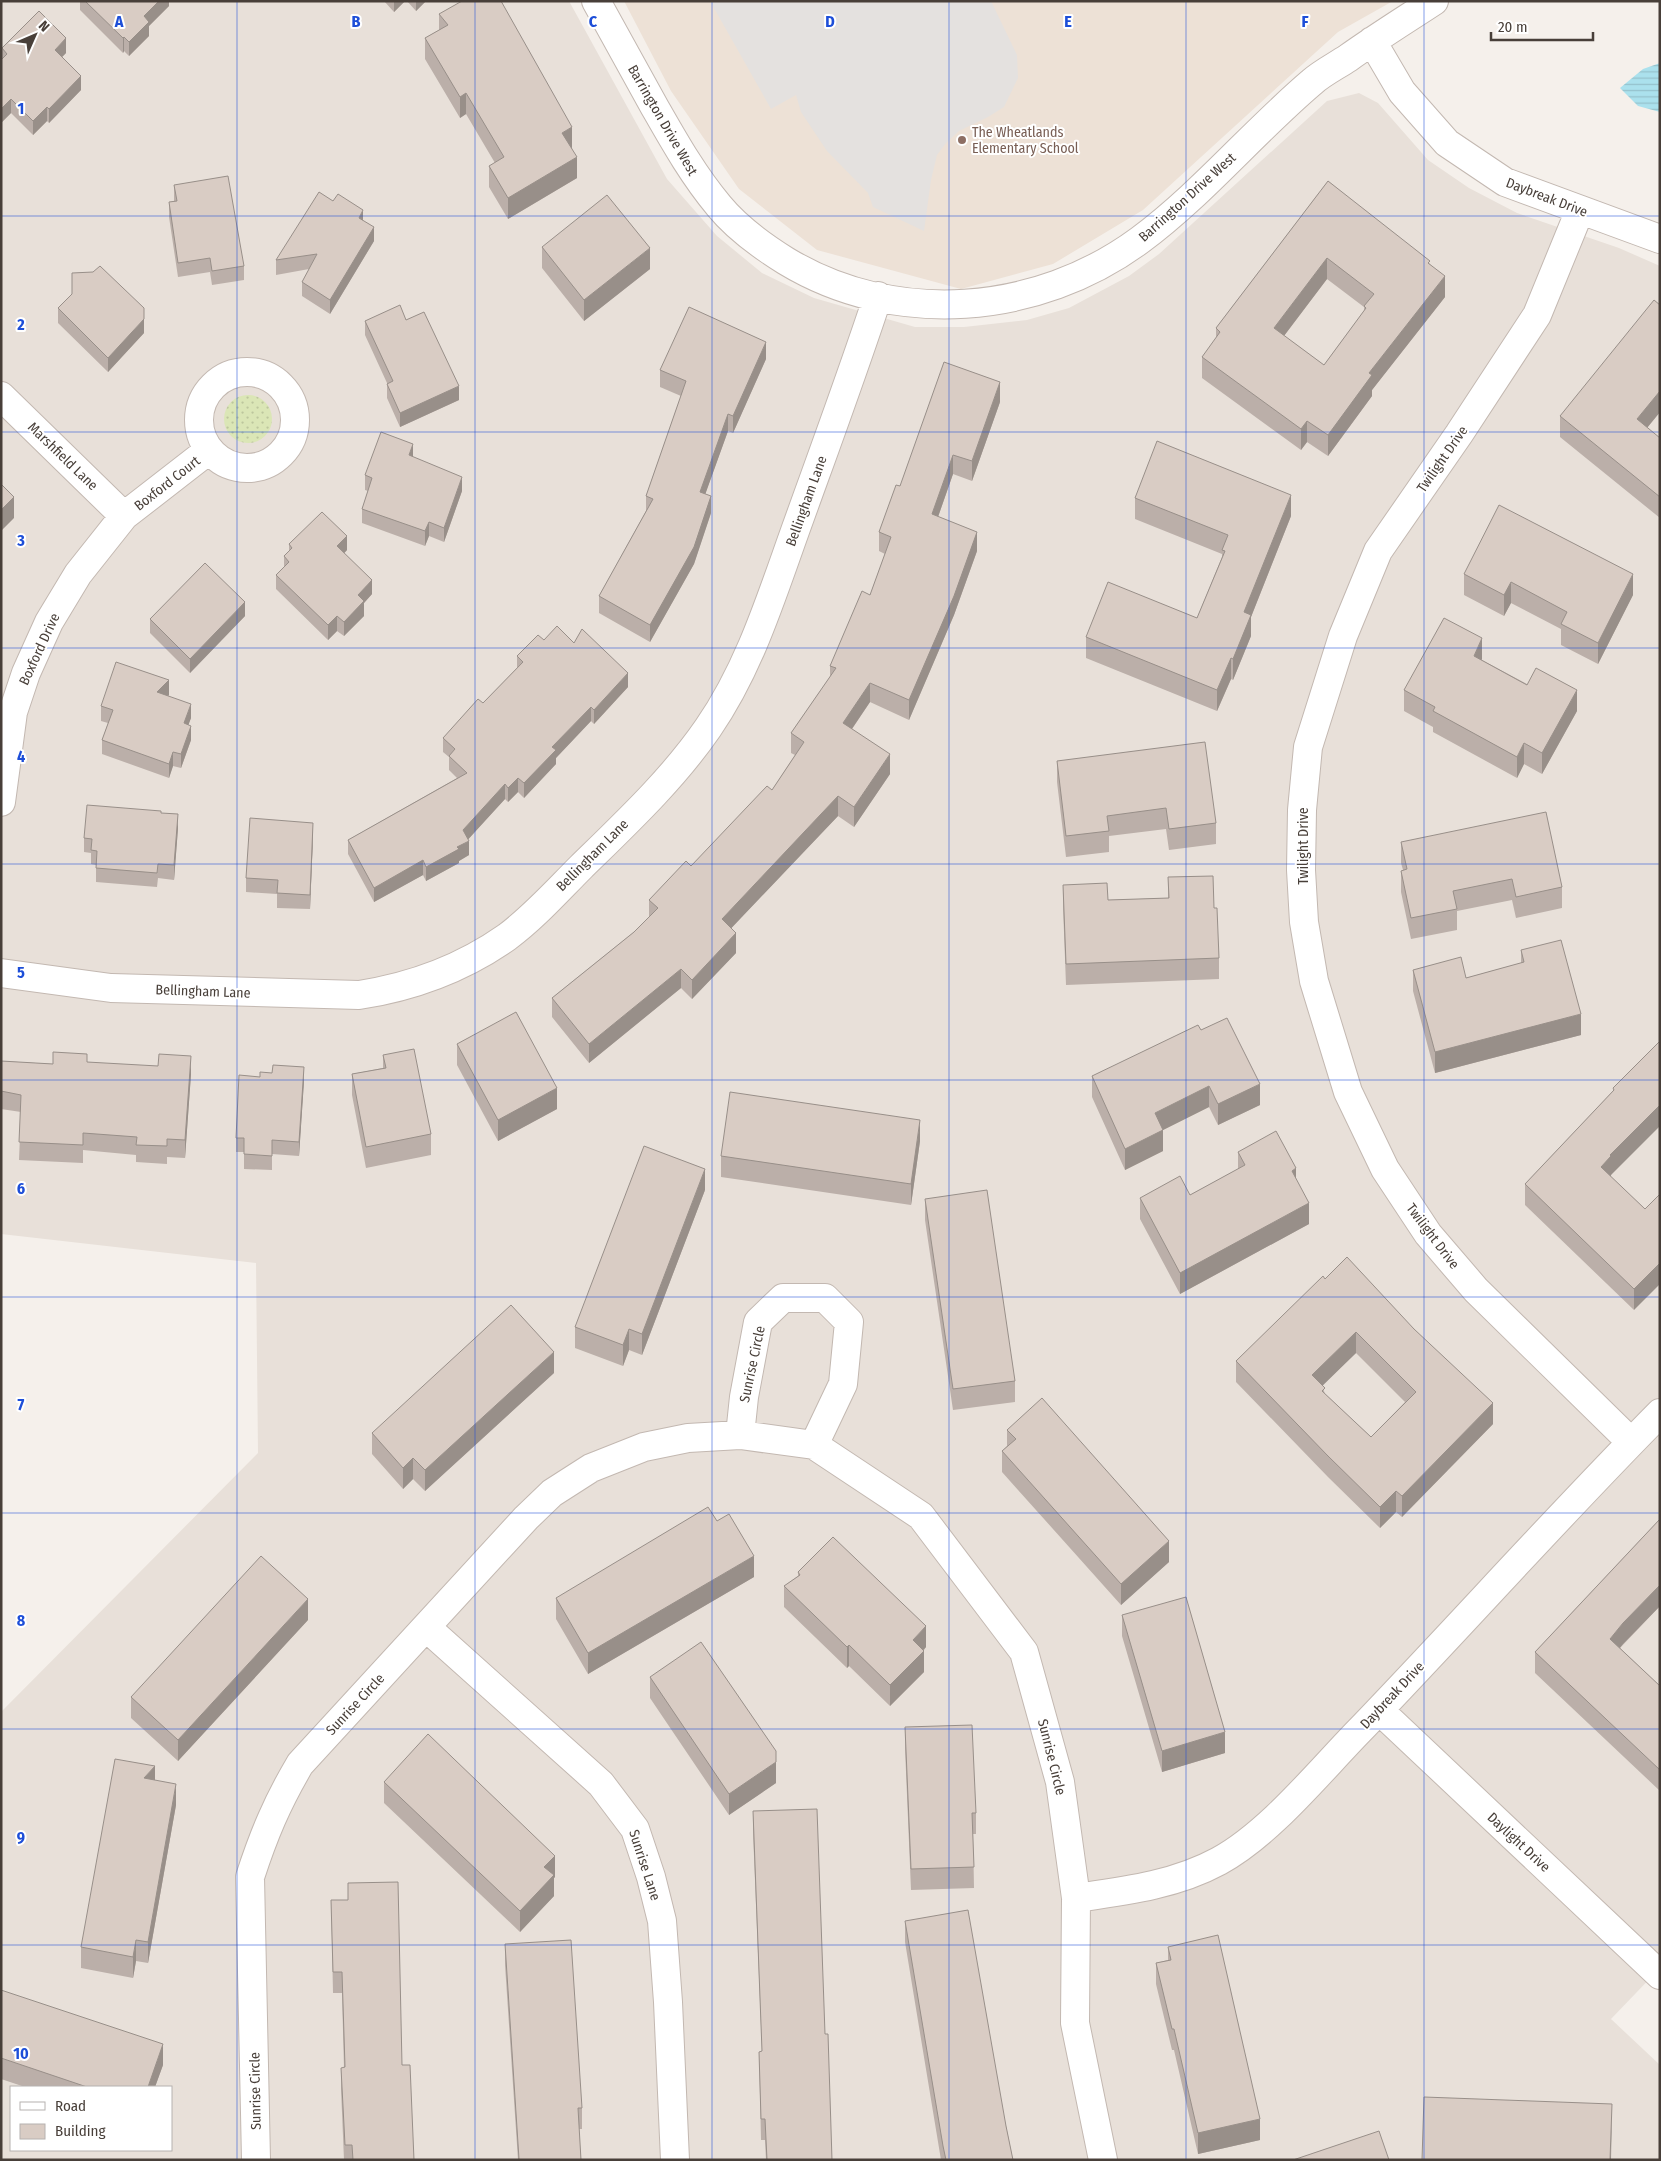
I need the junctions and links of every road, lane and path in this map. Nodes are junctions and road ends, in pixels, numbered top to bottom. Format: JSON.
{"nodes":[{"id":1,"x":596,"y":1,"type":"edge"},
{"id":2,"x":1434,"y":1,"type":"edge"},
{"id":3,"x":1372,"y":41,"type":"junction"},
{"id":4,"x":1580,"y":210,"type":"junction"},
{"id":5,"x":1660,"y":239,"type":"edge"},
{"id":6,"x":878,"y":296,"type":"junction"},
{"id":7,"x":1,"y":396,"type":"edge"},
{"id":8,"x":210,"y":450,"type":"dead end"},
{"id":9,"x":124,"y":516,"type":"junction"},
{"id":10,"x":1,"y":802,"type":"edge"},
{"id":11,"x":1,"y":973,"type":"edge"},
{"id":12,"x":1660,"y":1413,"type":"edge"},
{"id":13,"x":740,"y":1435,"type":"junction"},
{"id":14,"x":1631,"y":1442,"type":"junction"},
{"id":15,"x":814,"y":1445,"type":"junction"},
{"id":16,"x":427,"y":1628,"type":"junction"},
{"id":17,"x":1379,"y":1710,"type":"junction"},
{"id":18,"x":1076,"y":1898,"type":"junction"},
{"id":19,"x":1660,"y":1975,"type":"edge"},
{"id":20,"x":256,"y":2160,"type":"edge"},
{"id":21,"x":674,"y":2160,"type":"edge"},
{"id":22,"x":1104,"y":2160,"type":"edge"}],
"edges":[{"from":1,"to":6,"type":"street","name":"Barrington Drive West"},
{"from":2,"to":3,"type":"street","name":"Barrington Drive West"},
{"from":3,"to":4,"type":"street","name":"Daybreak Drive"},
{"from":3,"to":6,"type":"street","name":"Barrington Drive West"},
{"from":4,"to":5,"type":"street","name":"Daybreak Drive"},
{"from":4,"to":14,"type":"street","name":"Twilight Drive"},
{"from":6,"to":11,"type":"street","name":"Bellingham Lane"},
{"from":7,"to":9,"type":"street","name":"Marshfield Lane"},
{"from":8,"to":9,"type":"street","name":"Boxford Court"},
{"from":9,"to":10,"type":"street","name":"Boxford Drive"},
{"from":12,"to":14,"type":"street","name":"Daybreak Drive"},
{"from":13,"to":15,"type":"street","name":"Sunrise Circle"},
{"from":13,"to":15,"type":"street","name":"Sunrise Circle"},
{"from":13,"to":16,"type":"street","name":"Sunrise Circle"},
{"from":14,"to":17,"type":"street","name":"Daybreak Drive"},
{"from":15,"to":18,"type":"street","name":"Sunrise Circle"},
{"from":16,"to":20,"type":"street","name":"Sunrise Circle"},
{"from":16,"to":21,"type":"street","name":"Sunrise Lane"},
{"from":17,"to":18,"type":"street","name":"Daybreak Drive"},
{"from":17,"to":19,"type":"street","name":"Daylight Drive"},
{"from":18,"to":22,"type":"street","name":"Sunrise Circle"}]}
